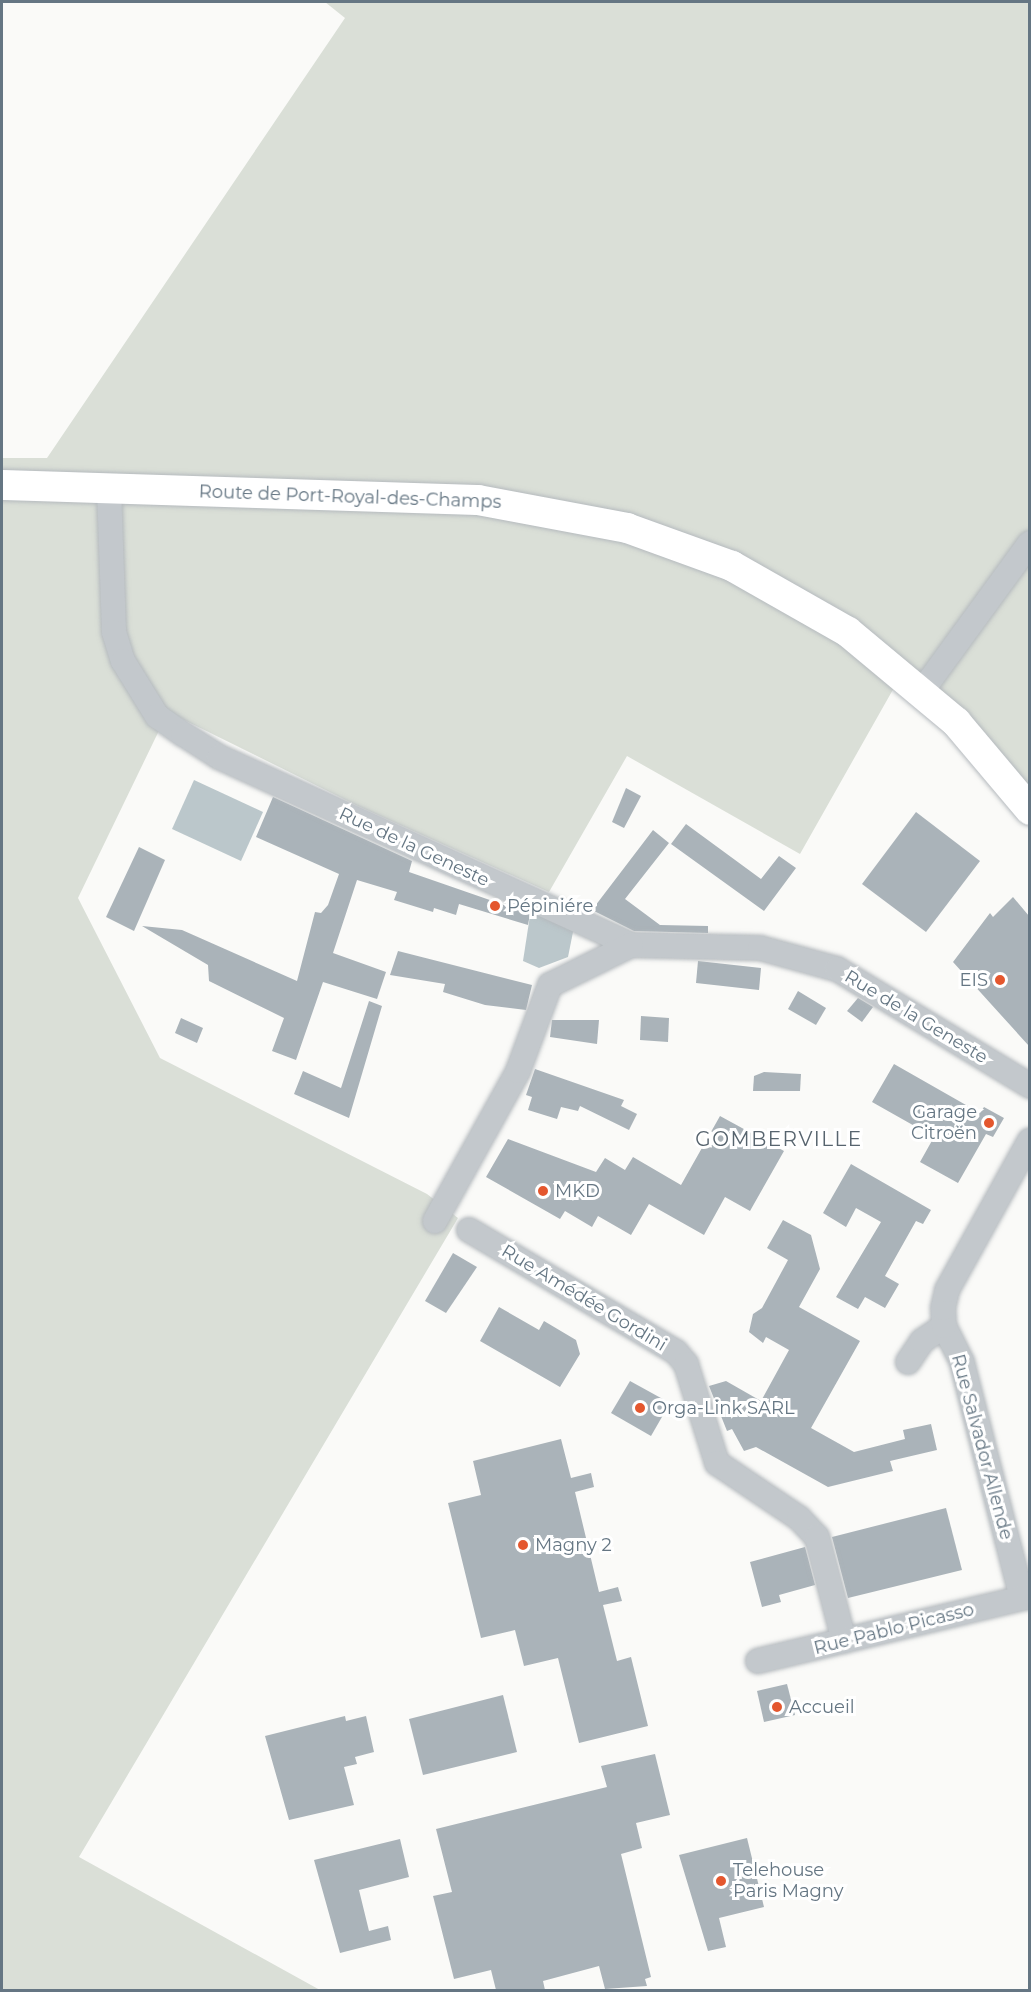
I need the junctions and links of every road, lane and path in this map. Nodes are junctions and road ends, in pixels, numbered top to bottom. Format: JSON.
{"nodes":[{"id":1,"x":2,"y":486,"type":"edge"},
{"id":2,"x":109,"y":488,"type":"junction"},
{"id":3,"x":1029,"y":543,"type":"edge"},
{"id":4,"x":922,"y":691,"type":"junction"},
{"id":5,"x":1029,"y":810,"type":"edge"},
{"id":6,"x":596,"y":928,"type":"junction"},
{"id":7,"x":631,"y":945,"type":"junction"},
{"id":8,"x":579,"y":967,"type":"junction"},
{"id":9,"x":1029,"y":1086,"type":"edge"},
{"id":10,"x":1029,"y":1140,"type":"edge"},
{"id":11,"x":435,"y":1221,"type":"dead end"},
{"id":12,"x":469,"y":1230,"type":"dead end"},
{"id":13,"x":944,"y":1326,"type":"junction"},
{"id":14,"x":908,"y":1362,"type":"dead end"},
{"id":15,"x":1026,"y":1597,"type":"edge"},
{"id":16,"x":844,"y":1641,"type":"junction"},
{"id":17,"x":758,"y":1661,"type":"dead end"}],
"edges":[{"from":1,"to":2,"type":"main road","name":"Route de Port-Royal-des-Champs"},
{"from":2,"to":4,"type":"main road","name":"Route de Port-Royal-des-Champs"},
{"from":2,"to":6,"type":"street","name":"Rue de la Geneste"},
{"from":3,"to":4,"type":"street"},
{"from":4,"to":5,"type":"main road","name":"Route de Port-Royal-des-Champs"},
{"from":6,"to":7,"type":"street","name":"Rue de la Geneste"},
{"from":6,"to":8,"type":"street"},
{"from":7,"to":8,"type":"street"},
{"from":7,"to":9,"type":"street","name":"Rue de la Geneste"},
{"from":8,"to":11,"type":"street"},
{"from":10,"to":13,"type":"street"},
{"from":12,"to":16,"type":"street","name":"Rue Amédée Gordini"},
{"from":13,"to":14,"type":"street"},
{"from":13,"to":15,"type":"street","name":"Rue Salvador Allende"},
{"from":15,"to":16,"type":"street","name":"Rue Pablo Picasso"},
{"from":16,"to":17,"type":"street","name":"Rue Pablo Picasso"}]}
